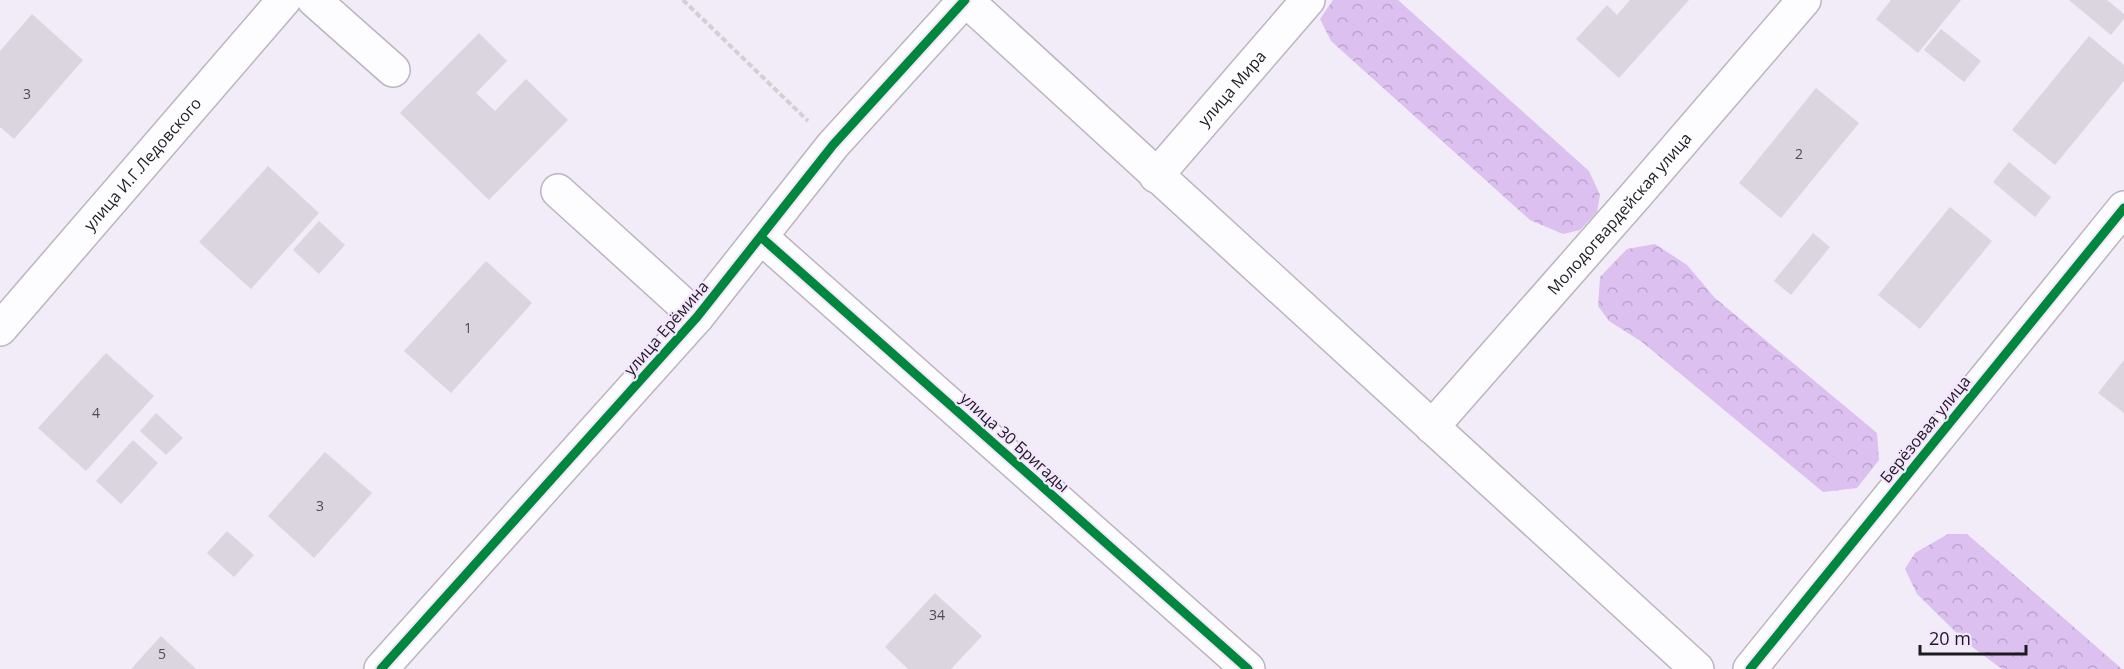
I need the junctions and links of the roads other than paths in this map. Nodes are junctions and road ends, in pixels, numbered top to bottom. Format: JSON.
{"nodes":[{"id":1,"x":284,"y":0,"type":"edge"},
{"id":2,"x":314,"y":0,"type":"edge"},
{"id":3,"x":966,"y":0,"type":"edge"},
{"id":4,"x":1308,"y":0,"type":"edge"},
{"id":5,"x":1804,"y":0,"type":"edge"},
{"id":6,"x":393,"y":70,"type":"dead end"},
{"id":7,"x":1156,"y":176,"type":"junction"},
{"id":8,"x":558,"y":191,"type":"dead end"},
{"id":9,"x":2124,"y":208,"type":"edge"},
{"id":10,"x":762,"y":238,"type":"junction"},
{"id":11,"x":697,"y":316,"type":"junction"},
{"id":12,"x":0,"y":329,"type":"edge"},
{"id":13,"x":1432,"y":427,"type":"junction"},
{"id":14,"x":381,"y":669,"type":"edge"},
{"id":15,"x":1248,"y":669,"type":"edge"},
{"id":16,"x":1696,"y":669,"type":"edge"},
{"id":17,"x":1750,"y":669,"type":"edge"}],
"edges":[{"from":1,"to":12,"type":"street","name":"улица И.Г.Ледовского"},
{"from":2,"to":6,"type":"street"},
{"from":3,"to":7,"type":"street"},
{"from":3,"to":10,"type":"street","name":"улица Ерёмина"},
{"from":4,"to":7,"type":"street","name":"улица Мира"},
{"from":5,"to":13,"type":"street","name":"Молодогвардейская улица"},
{"from":7,"to":13,"type":"street"},
{"from":8,"to":11,"type":"street"},
{"from":9,"to":17,"type":"street","name":"Берёзовая улица"},
{"from":10,"to":11,"type":"street","name":"улица Ерёмина"},
{"from":10,"to":15,"type":"street","name":"улица 30 Бригады"},
{"from":11,"to":14,"type":"street","name":"улица Ерёмина"},
{"from":13,"to":16,"type":"street"}]}
